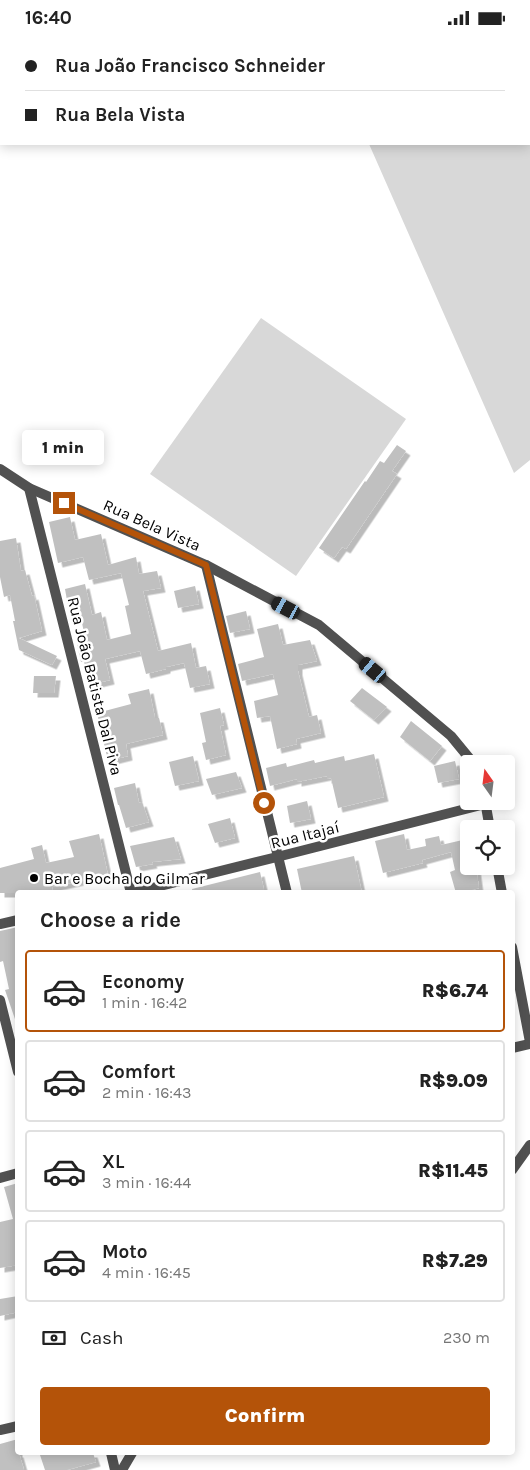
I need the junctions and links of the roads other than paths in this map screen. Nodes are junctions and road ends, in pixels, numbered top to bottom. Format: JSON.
{"nodes":[{"id":1,"x":0,"y":469,"type":"edge"},
{"id":2,"x":29,"y":488,"type":"junction"},
{"id":3,"x":206,"y":565,"type":"junction"},
{"id":4,"x":467,"y":755,"type":"edge"},
{"id":5,"x":460,"y":810,"type":"edge"},
{"id":6,"x":278,"y":857,"type":"junction"},
{"id":7,"x":499,"y":875,"type":"edge"},
{"id":8,"x":131,"y":890,"type":"edge"},
{"id":9,"x":144,"y":890,"type":"edge"},
{"id":10,"x":286,"y":890,"type":"edge"},
{"id":11,"x":501,"y":890,"type":"edge"},
{"id":12,"x":15,"y":921,"type":"edge"},
{"id":13,"x":0,"y":924,"type":"edge"},
{"id":14,"x":515,"y":963,"type":"edge"},
{"id":15,"x":0,"y":1000,"type":"edge"},
{"id":16,"x":530,"y":1043,"type":"edge"},
{"id":17,"x":515,"y":1047,"type":"edge"},
{"id":18,"x":15,"y":1060,"type":"edge"},
{"id":19,"x":530,"y":1145,"type":"edge"},
{"id":20,"x":515,"y":1166,"type":"edge"},
{"id":21,"x":15,"y":1174,"type":"edge"},
{"id":22,"x":0,"y":1178,"type":"edge"},
{"id":23,"x":15,"y":1427,"type":"edge"},
{"id":24,"x":0,"y":1430,"type":"edge"},
{"id":25,"x":111,"y":1455,"type":"edge"},
{"id":26,"x":131,"y":1455,"type":"edge"},
{"id":27,"x":115,"y":1470,"type":"edge"},
{"id":28,"x":122,"y":1470,"type":"edge"}],
"edges":[{"from":1,"to":2,"type":"street","name":"Rua Bela Vista"},
{"from":2,"to":3,"type":"street","name":"Rua Bela Vista"},
{"from":2,"to":8,"type":"street","name":"Rua João Batista Dal Piva"},
{"from":3,"to":4,"type":"street","name":"Rua Bela Vista"},
{"from":3,"to":6,"type":"street"},
{"from":5,"to":6,"type":"street","name":"Rua Itajaí"},
{"from":6,"to":9,"type":"street","name":"Rua Itajaí"},
{"from":6,"to":10,"type":"street"},
{"from":7,"to":11,"type":"street"},
{"from":12,"to":13,"type":"street"},
{"from":14,"to":16,"type":"street"},
{"from":15,"to":18,"type":"street"},
{"from":16,"to":17,"type":"street"},
{"from":19,"to":20,"type":"street"},
{"from":21,"to":22,"type":"street"},
{"from":23,"to":24,"type":"street"},
{"from":25,"to":27,"type":"street"},
{"from":26,"to":28,"type":"street"}]}
